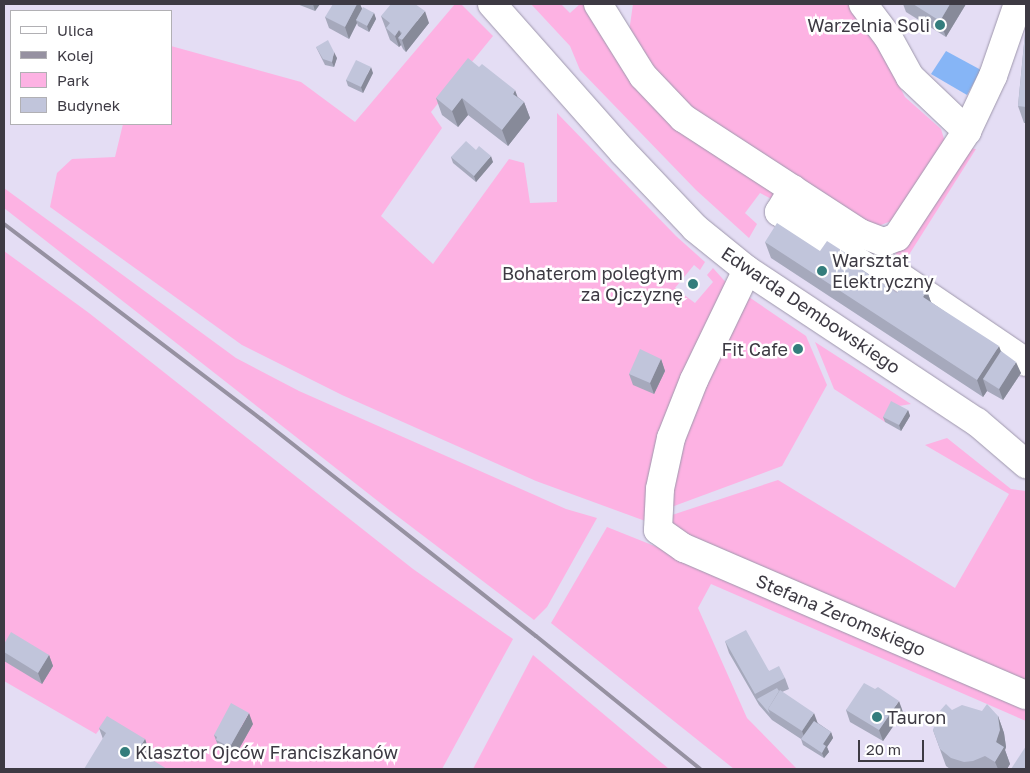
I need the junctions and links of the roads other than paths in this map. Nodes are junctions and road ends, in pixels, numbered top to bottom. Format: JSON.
{"nodes":[{"id":1,"x":492,"y":4,"type":"edge"},
{"id":2,"x":598,"y":4,"type":"edge"},
{"id":3,"x":864,"y":4,"type":"edge"},
{"id":4,"x":1018,"y":4,"type":"edge"},
{"id":5,"x":967,"y":131,"type":"junction"},
{"id":6,"x":793,"y":189,"type":"junction"},
{"id":7,"x":884,"y":242,"type":"junction"},
{"id":8,"x":890,"y":270,"type":"junction"},
{"id":9,"x":743,"y":278,"type":"junction"},
{"id":10,"x":1026,"y":362,"type":"edge"},
{"id":11,"x":1026,"y":462,"type":"edge"},
{"id":12,"x":1026,"y":695,"type":"edge"}],
"edges":[{"from":1,"to":9,"type":"street","name":"Edwarda Dembowskiego"},
{"from":2,"to":6,"type":"street"},
{"from":3,"to":5,"type":"street"},
{"from":4,"to":5,"type":"street"},
{"from":5,"to":7,"type":"street"},
{"from":6,"to":7,"type":"street"},
{"from":6,"to":8,"type":"street"},
{"from":7,"to":8,"type":"street"},
{"from":8,"to":10,"type":"street"},
{"from":9,"to":11,"type":"street","name":"Edwarda Dembowskiego"},
{"from":9,"to":12,"type":"street","name":"Stefana Żeromskiego"}]}
